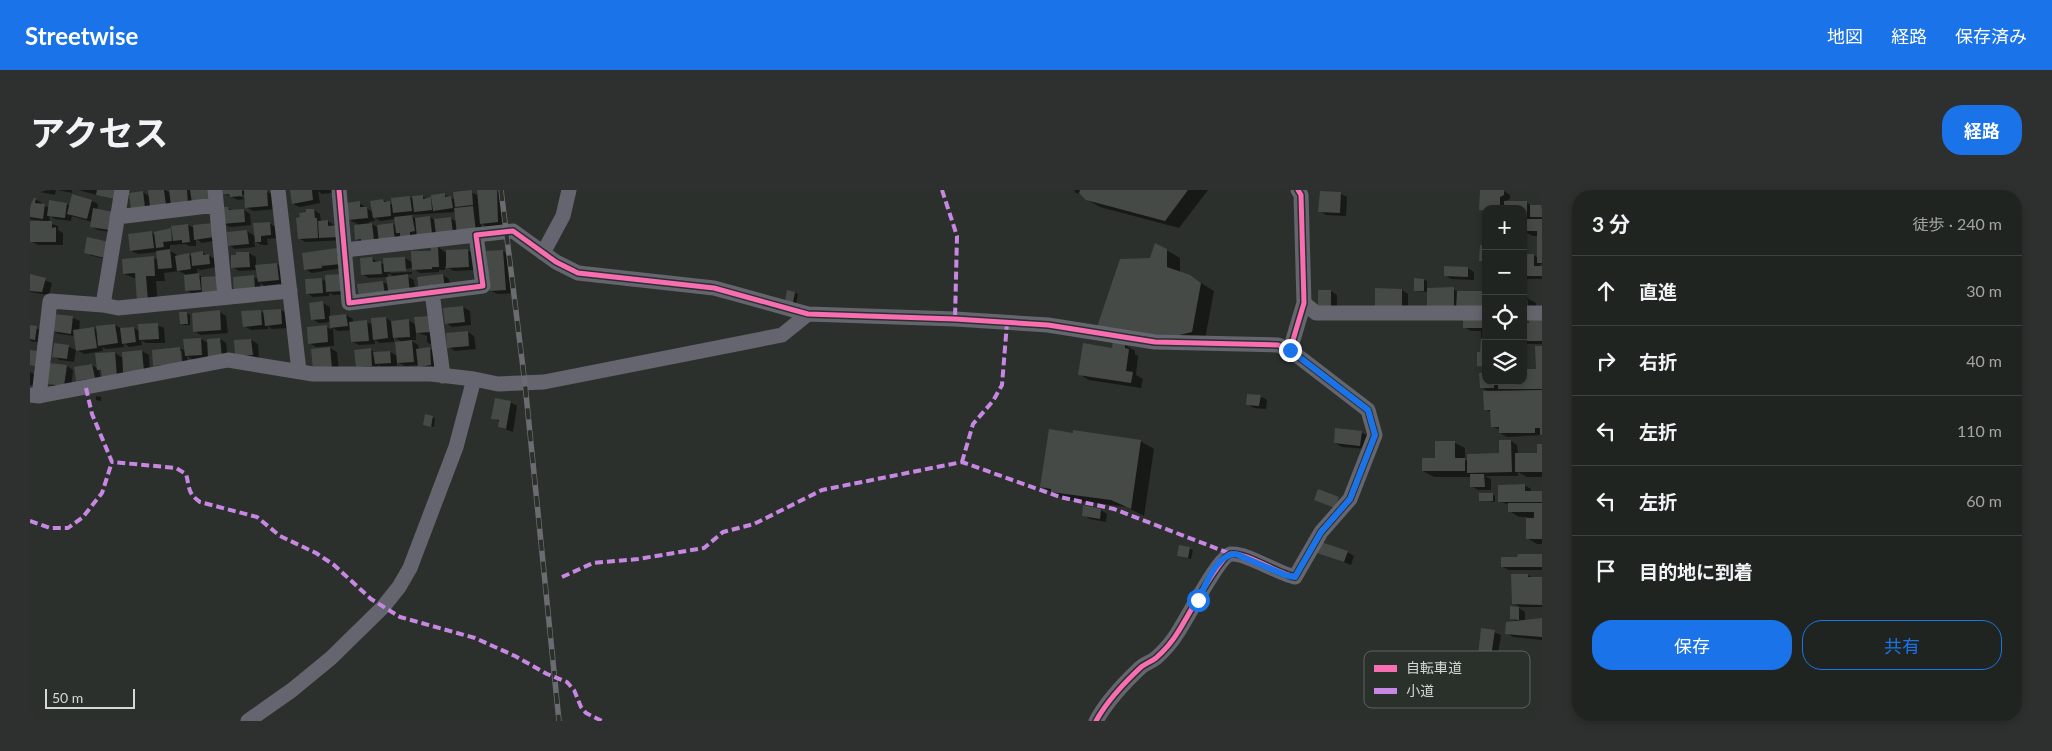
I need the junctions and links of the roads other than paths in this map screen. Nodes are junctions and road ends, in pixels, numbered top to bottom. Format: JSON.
{"nodes":[{"id":1,"x":122,"y":190,"type":"edge"},
{"id":2,"x":278,"y":190,"type":"edge"},
{"id":3,"x":339,"y":190,"type":"edge"},
{"id":4,"x":343,"y":190,"type":"edge"},
{"id":5,"x":569,"y":190,"type":"edge"},
{"id":6,"x":1298,"y":190,"type":"edge"},
{"id":7,"x":215,"y":198,"type":"edge"},
{"id":8,"x":117,"y":217,"type":"junction"},
{"id":9,"x":476,"y":235,"type":"junction"},
{"id":10,"x":345,"y":250,"type":"junction"},
{"id":11,"x":543,"y":253,"type":"junction"},
{"id":12,"x":290,"y":291,"type":"junction"},
{"id":13,"x":432,"y":292,"type":"junction"},
{"id":14,"x":225,"y":296,"type":"junction"},
{"id":15,"x":1304,"y":303,"type":"junction"},
{"id":16,"x":103,"y":305,"type":"junction"},
{"id":17,"x":1482,"y":313,"type":"edge"},
{"id":18,"x":1527,"y":313,"type":"edge"},
{"id":19,"x":1542,"y":313,"type":"edge"},
{"id":20,"x":808,"y":314,"type":"junction"},
{"id":21,"x":1290,"y":350,"type":"junction"},
{"id":22,"x":299,"y":370,"type":"junction"},
{"id":23,"x":443,"y":376,"type":"junction"},
{"id":24,"x":474,"y":379,"type":"junction"},
{"id":25,"x":34,"y":395,"type":"edge"},
{"id":26,"x":248,"y":721,"type":"edge"},
{"id":27,"x":1096,"y":721,"type":"edge"}],
"edges":[{"from":1,"to":8,"type":"street"},
{"from":2,"to":12,"type":"street"},
{"from":3,"to":4,"type":"street"},
{"from":3,"to":10,"type":"street"},
{"from":5,"to":11,"type":"street"},
{"from":6,"to":15,"type":"street"},
{"from":7,"to":8,"type":"street"},
{"from":7,"to":14,"type":"street"},
{"from":8,"to":16,"type":"street"},
{"from":9,"to":10,"type":"street"},
{"from":9,"to":11,"type":"street"},
{"from":9,"to":13,"type":"street"},
{"from":10,"to":13,"type":"street"},
{"from":11,"to":20,"type":"street"},
{"from":12,"to":14,"type":"street"},
{"from":12,"to":22,"type":"street"},
{"from":13,"to":23,"type":"street"},
{"from":14,"to":16,"type":"street"},
{"from":15,"to":17,"type":"street"},
{"from":15,"to":21,"type":"street"},
{"from":16,"to":25,"type":"street"},
{"from":18,"to":19,"type":"street"},
{"from":20,"to":21,"type":"street"},
{"from":20,"to":24,"type":"street"},
{"from":21,"to":27,"type":"street"},
{"from":22,"to":23,"type":"street"},
{"from":22,"to":25,"type":"street"},
{"from":23,"to":24,"type":"street"},
{"from":24,"to":26,"type":"street"}]}
